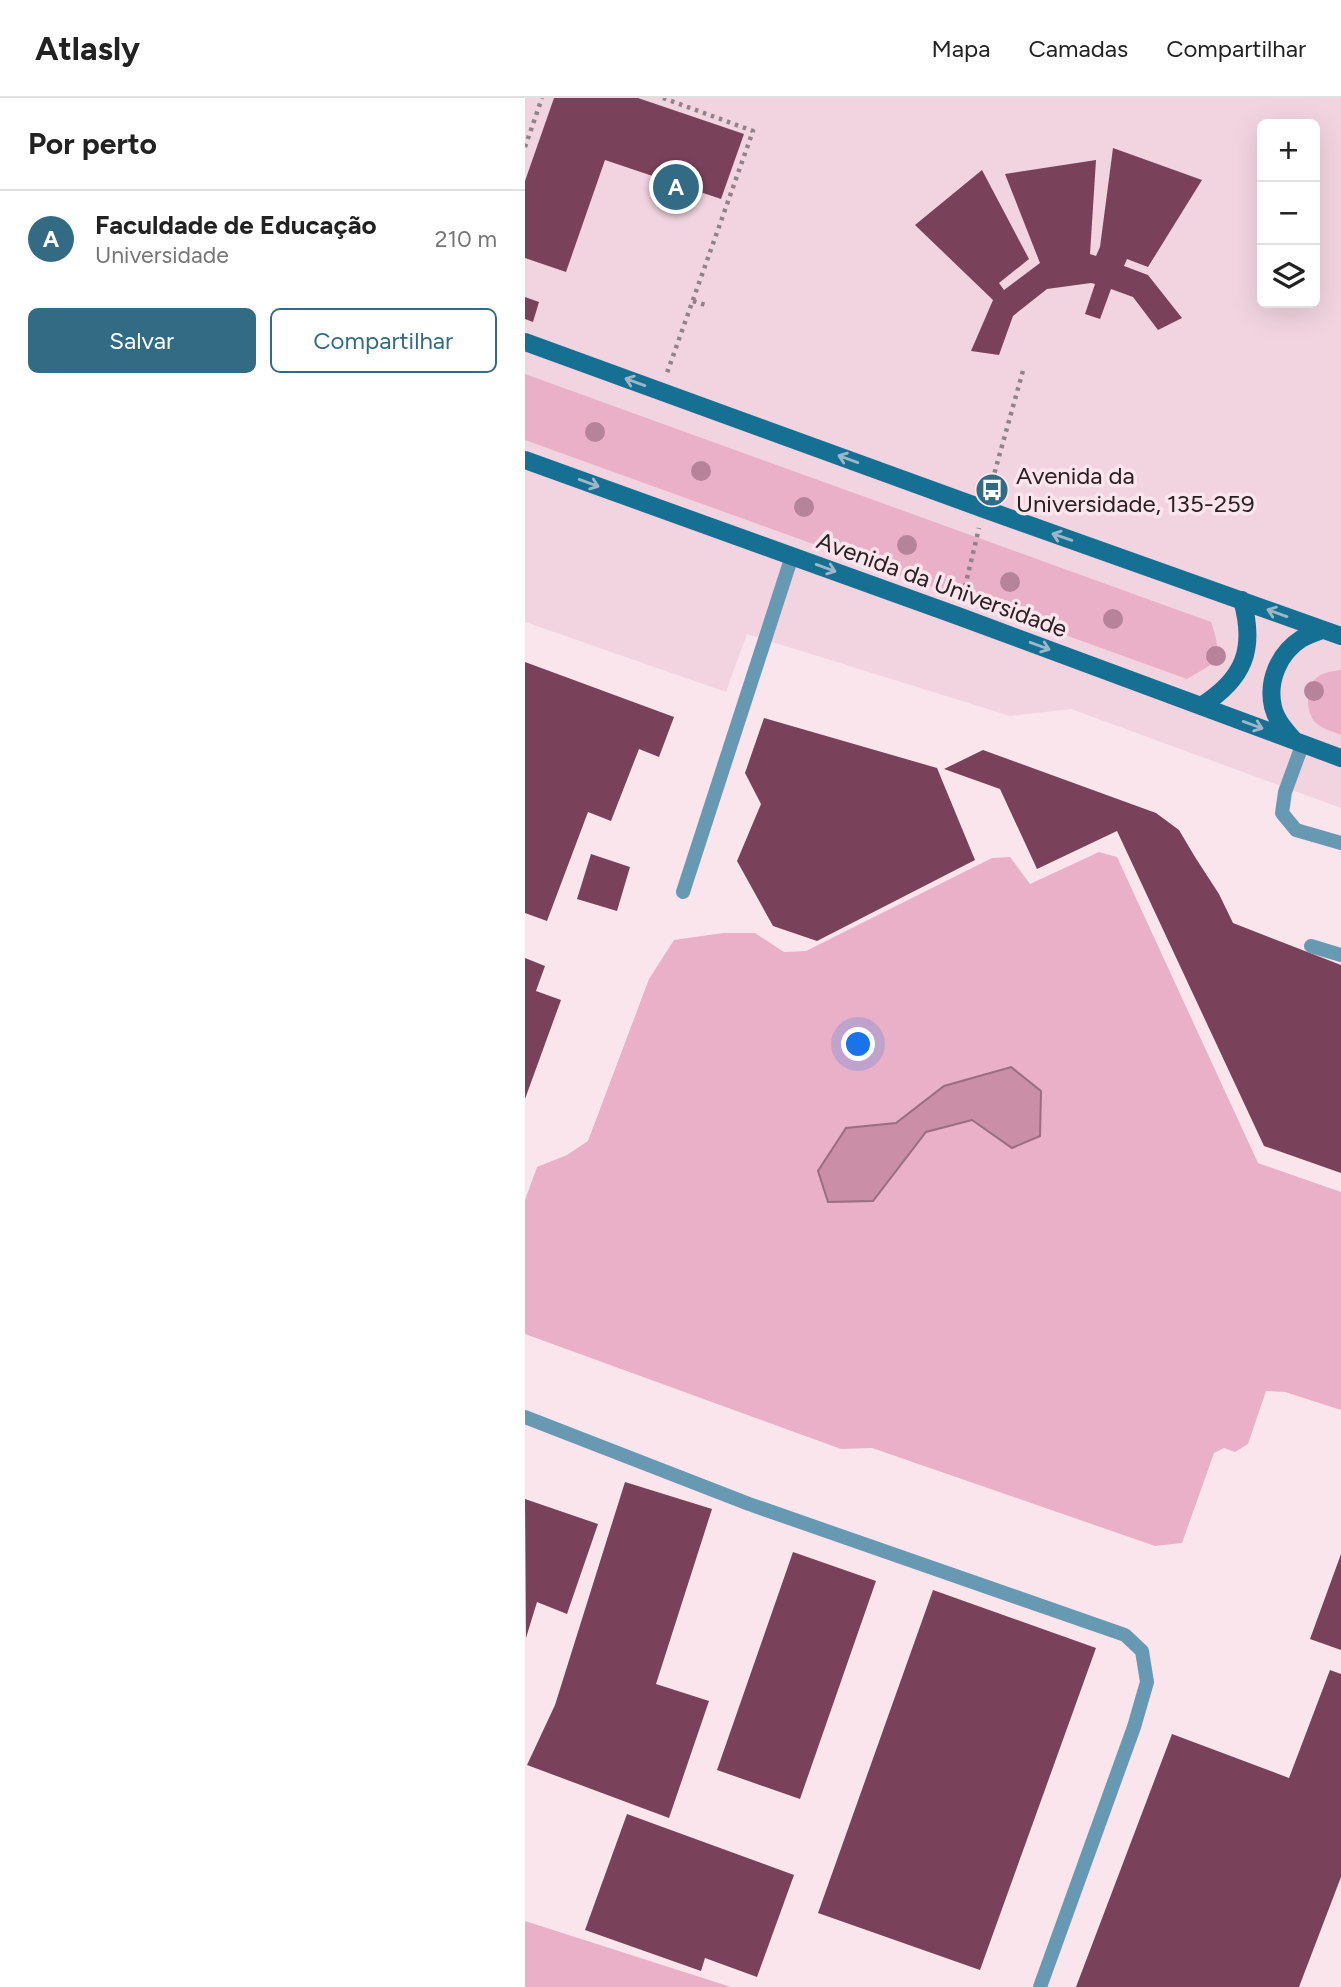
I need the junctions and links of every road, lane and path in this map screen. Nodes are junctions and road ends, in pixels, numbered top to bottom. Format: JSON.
{"nodes":[{"id":1,"x":542,"y":98,"type":"edge"},
{"id":2,"x":663,"y":98,"type":"edge"},
{"id":3,"x":525,"y":147,"type":"edge"},
{"id":4,"x":693,"y":301,"type":"junction"},
{"id":5,"x":709,"y":306,"type":"dead end"},
{"id":6,"x":525,"y":342,"type":"edge"},
{"id":7,"x":1024,"y":367,"type":"dead end"},
{"id":8,"x":661,"y":391,"type":"junction"},
{"id":9,"x":525,"y":460,"type":"edge"},
{"id":10,"x":984,"y":509,"type":"junction"},
{"id":11,"x":792,"y":556,"type":"junction"},
{"id":12,"x":1241,"y":600,"type":"junction"},
{"id":13,"x":958,"y":616,"type":"junction"},
{"id":14,"x":1322,"y":630,"type":"junction"},
{"id":15,"x":1341,"y":636,"type":"edge"},
{"id":16,"x":1201,"y":706,"type":"junction"},
{"id":17,"x":1299,"y":742,"type":"junction"},
{"id":18,"x":1341,"y":758,"type":"edge"},
{"id":19,"x":1341,"y":843,"type":"edge"},
{"id":20,"x":683,"y":892,"type":"dead end"},
{"id":21,"x":1311,"y":946,"type":"dead end"},
{"id":22,"x":1341,"y":955,"type":"edge"},
{"id":23,"x":525,"y":1417,"type":"edge"},
{"id":24,"x":1040,"y":1987,"type":"edge"}],
"edges":[{"from":1,"to":3,"type":"path"},
{"from":2,"to":4,"type":"path"},
{"from":4,"to":5,"type":"path"},
{"from":4,"to":8,"type":"path"},
{"from":8,"to":6,"type":"main road","one_way":true},
{"from":7,"to":10,"type":"path"},
{"from":10,"to":8,"type":"main road","one_way":true},
{"from":9,"to":11,"type":"main road","name":"Avenida da Universidade","one_way":true},
{"from":12,"to":10,"type":"main road","one_way":true},
{"from":10,"to":13,"type":"path"},
{"from":11,"to":13,"type":"main road","name":"Avenida da Universidade","one_way":true},
{"from":11,"to":20,"type":"lane"},
{"from":14,"to":12,"type":"main road","one_way":true},
{"from":12,"to":16,"type":"main road"},
{"from":13,"to":16,"type":"main road","name":"Avenida da Universidade","one_way":true},
{"from":14,"to":15,"type":"main road"},
{"from":14,"to":17,"type":"main road"},
{"from":16,"to":17,"type":"main road","name":"Avenida da Universidade","one_way":true},
{"from":17,"to":18,"type":"main road","name":"Avenida da Universidade"},
{"from":17,"to":19,"type":"lane"},
{"from":21,"to":22,"type":"lane"},
{"from":23,"to":24,"type":"lane"}]}
